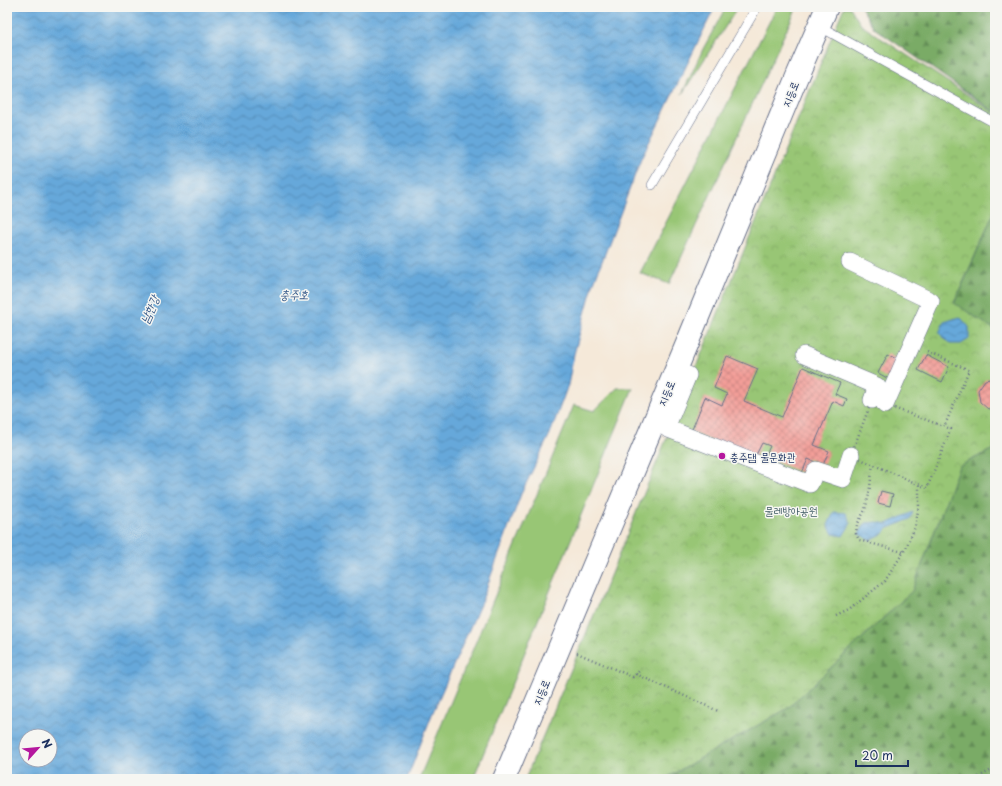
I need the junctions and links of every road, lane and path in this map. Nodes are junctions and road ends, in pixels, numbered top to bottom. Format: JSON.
{"nodes":[{"id":1,"x":757,"y":7,"type":"edge"},
{"id":2,"x":823,"y":16,"type":"edge"},
{"id":3,"x":995,"y":123,"type":"edge"},
{"id":4,"x":652,"y":185,"type":"dead end"},
{"id":5,"x":850,"y":262,"type":"dead end"},
{"id":6,"x":912,"y":346,"type":"junction"},
{"id":7,"x":804,"y":355,"type":"dead end"},
{"id":8,"x":688,"y":375,"type":"dead end"},
{"id":9,"x":878,"y":403,"type":"junction"},
{"id":10,"x":944,"y":427,"type":"junction"},
{"id":11,"x":851,"y":455,"type":"junction"},
{"id":12,"x":873,"y":464,"type":"junction"},
{"id":13,"x":919,"y":485,"type":"junction"},
{"id":14,"x":903,"y":552,"type":"junction"},
{"id":15,"x":836,"y":616,"type":"dead end"},
{"id":16,"x":575,"y":652,"type":"dead end"},
{"id":17,"x":640,"y":670,"type":"dead end"},
{"id":18,"x":636,"y":674,"type":"junction"},
{"id":19,"x":718,"y":711,"type":"dead end"},
{"id":20,"x":995,"y":768,"type":"edge"},
{"id":21,"x":504,"y":779,"type":"edge"},
{"id":22,"x":974,"y":779,"type":"edge"}],
"edges":[{"from":1,"to":4,"type":"lane"},
{"from":2,"to":3,"type":"lane"},
{"from":2,"to":21,"type":"street","name":"지등로"},
{"from":5,"to":6,"type":"street"},
{"from":6,"to":9,"type":"street"},
{"from":6,"to":10,"type":"path"},
{"from":7,"to":9,"type":"street"},
{"from":8,"to":11,"type":"street"},
{"from":9,"to":10,"type":"path"},
{"from":9,"to":11,"type":"path"},
{"from":10,"to":13,"type":"path"},
{"from":11,"to":12,"type":"path"},
{"from":12,"to":13,"type":"path"},
{"from":12,"to":14,"type":"path"},
{"from":13,"to":14,"type":"path"},
{"from":14,"to":15,"type":"path"},
{"from":16,"to":18,"type":"path"},
{"from":17,"to":18,"type":"path"},
{"from":18,"to":19,"type":"path"},
{"from":20,"to":22,"type":"path"}]}
